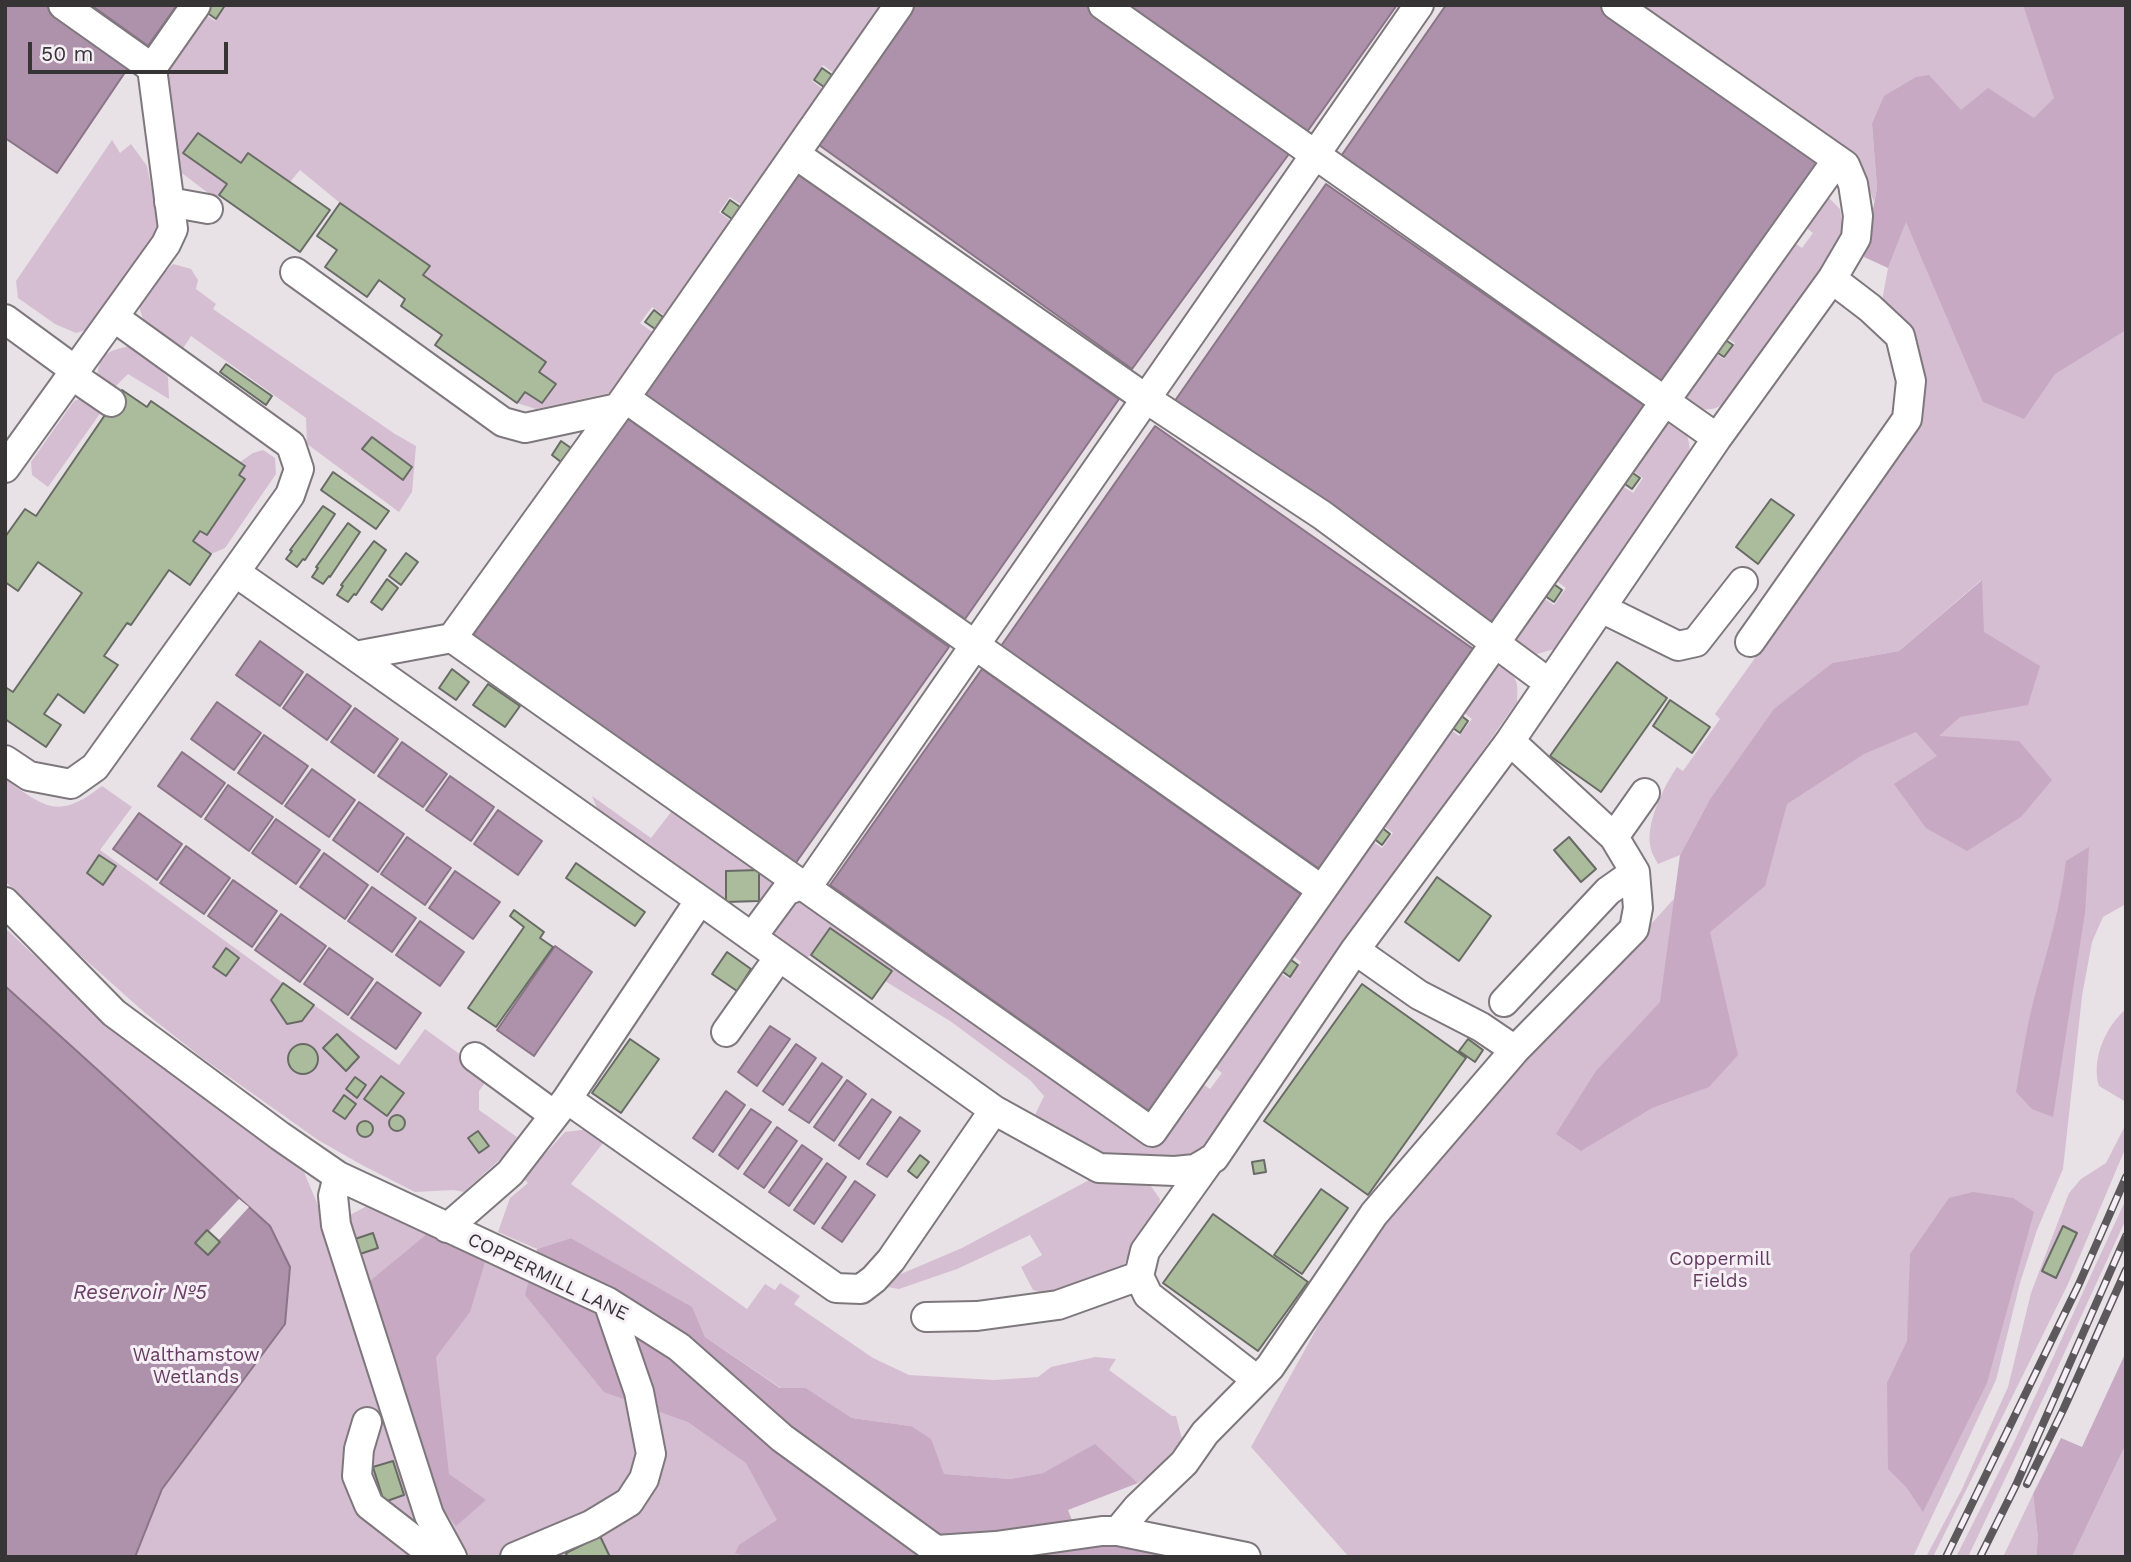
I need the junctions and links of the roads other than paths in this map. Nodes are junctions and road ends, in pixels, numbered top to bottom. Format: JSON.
{"nodes":[{"id":1,"x":63,"y":5,"type":"edge"},
{"id":2,"x":196,"y":5,"type":"edge"},
{"id":3,"x":899,"y":5,"type":"edge"},
{"id":4,"x":1104,"y":5,"type":"edge"},
{"id":5,"x":1419,"y":5,"type":"edge"},
{"id":6,"x":1616,"y":5,"type":"edge"},
{"id":7,"x":152,"y":68,"type":"junction"},
{"id":8,"x":795,"y":154,"type":"junction"},
{"id":9,"x":1315,"y":155,"type":"junction"},
{"id":10,"x":1837,"y":160,"type":"junction"},
{"id":11,"x":169,"y":202,"type":"junction"},
{"id":12,"x":208,"y":209,"type":"dead end"},
{"id":13,"x":295,"y":272,"type":"dead end"},
{"id":14,"x":1832,"y":279,"type":"junction"},
{"id":15,"x":115,"y":318,"type":"junction"},
{"id":16,"x":5,"y":319,"type":"edge"},
{"id":17,"x":75,"y":373,"type":"junction"},
{"id":18,"x":1145,"y":398,"type":"junction"},
{"id":19,"x":1665,"y":401,"type":"junction"},
{"id":20,"x":111,"y":402,"type":"dead end"},
{"id":21,"x":622,"y":403,"type":"junction"},
{"id":22,"x":1717,"y":438,"type":"junction"},
{"id":23,"x":5,"y":468,"type":"edge"},
{"id":24,"x":235,"y":572,"type":"junction"},
{"id":25,"x":1743,"y":582,"type":"dead end"},
{"id":26,"x":1601,"y":608,"type":"junction"},
{"id":27,"x":452,"y":638,"type":"junction"},
{"id":28,"x":1750,"y":642,"type":"dead end"},
{"id":29,"x":1495,"y":643,"type":"junction"},
{"id":30,"x":974,"y":645,"type":"junction"},
{"id":31,"x":355,"y":656,"type":"junction"},
{"id":32,"x":1549,"y":683,"type":"junction"},
{"id":33,"x":1510,"y":741,"type":"junction"},
{"id":34,"x":5,"y":760,"type":"edge"},
{"id":35,"x":1645,"y":793,"type":"dead end"},
{"id":36,"x":1614,"y":837,"type":"junction"},
{"id":37,"x":1635,"y":872,"type":"junction"},
{"id":38,"x":802,"y":884,"type":"junction"},
{"id":39,"x":1322,"y":890,"type":"junction"},
{"id":40,"x":700,"y":900,"type":"junction"},
{"id":41,"x":5,"y":902,"type":"edge"},
{"id":42,"x":752,"y":937,"type":"junction"},
{"id":43,"x":1355,"y":950,"type":"junction"},
{"id":44,"x":779,"y":957,"type":"junction"},
{"id":45,"x":1504,"y":1002,"type":"dead end"},
{"id":46,"x":726,"y":1032,"type":"dead end"},
{"id":47,"x":1515,"y":1050,"type":"junction"},
{"id":48,"x":475,"y":1057,"type":"dead end"},
{"id":49,"x":561,"y":1107,"type":"junction"},
{"id":50,"x":994,"y":1110,"type":"junction"},
{"id":51,"x":1210,"y":1160,"type":"junction"},
{"id":52,"x":338,"y":1176,"type":"junction"},
{"id":53,"x":447,"y":1228,"type":"junction"},
{"id":54,"x":1139,"y":1276,"type":"junction"},
{"id":55,"x":608,"y":1302,"type":"junction"},
{"id":56,"x":926,"y":1317,"type":"dead end"},
{"id":57,"x":1257,"y":1380,"type":"junction"},
{"id":58,"x":367,"y":1422,"type":"dead end"},
{"id":59,"x":1118,"y":1531,"type":"junction"},
{"id":60,"x":436,"y":1557,"type":"edge"},
{"id":61,"x":452,"y":1557,"type":"edge"},
{"id":62,"x":515,"y":1557,"type":"edge"},
{"id":63,"x":1246,"y":1557,"type":"edge"}],
"edges":[{"from":1,"to":7,"type":"street"},
{"from":2,"to":7,"type":"street"},
{"from":3,"to":8,"type":"street"},
{"from":4,"to":9,"type":"street"},
{"from":5,"to":9,"type":"street"},
{"from":6,"to":10,"type":"street"},
{"from":7,"to":11,"type":"street"},
{"from":8,"to":18,"type":"street"},
{"from":8,"to":21,"type":"street"},
{"from":9,"to":18,"type":"street"},
{"from":9,"to":19,"type":"street"},
{"from":10,"to":14,"type":"street"},
{"from":10,"to":19,"type":"street"},
{"from":11,"to":12,"type":"street"},
{"from":11,"to":15,"type":"street"},
{"from":13,"to":21,"type":"street"},
{"from":14,"to":22,"type":"street"},
{"from":14,"to":28,"type":"street"},
{"from":15,"to":17,"type":"street"},
{"from":15,"to":24,"type":"street"},
{"from":16,"to":17,"type":"street"},
{"from":17,"to":20,"type":"street"},
{"from":17,"to":23,"type":"street"},
{"from":18,"to":29,"type":"street"},
{"from":18,"to":30,"type":"street"},
{"from":19,"to":22,"type":"street"},
{"from":19,"to":29,"type":"street"},
{"from":21,"to":27,"type":"street"},
{"from":21,"to":30,"type":"street"},
{"from":22,"to":26,"type":"street"},
{"from":24,"to":31,"type":"street"},
{"from":24,"to":34,"type":"street"},
{"from":25,"to":26,"type":"street"},
{"from":26,"to":32,"type":"street"},
{"from":27,"to":31,"type":"street"},
{"from":27,"to":38,"type":"street"},
{"from":29,"to":32,"type":"street"},
{"from":29,"to":39,"type":"street"},
{"from":30,"to":38,"type":"street"},
{"from":30,"to":39,"type":"street"},
{"from":31,"to":40,"type":"street"},
{"from":32,"to":33,"type":"street"},
{"from":33,"to":36,"type":"street"},
{"from":33,"to":43,"type":"street"},
{"from":35,"to":36,"type":"street"},
{"from":36,"to":37,"type":"street"},
{"from":37,"to":45,"type":"street"},
{"from":37,"to":47,"type":"street"},
{"from":38,"to":39,"type":"street"},
{"from":38,"to":42,"type":"street"},
{"from":40,"to":42,"type":"street"},
{"from":40,"to":49,"type":"street"},
{"from":41,"to":52,"type":"street","name":"COPPERMILL LANE"},
{"from":42,"to":44,"type":"street"},
{"from":43,"to":47,"type":"street"},
{"from":43,"to":51,"type":"street"},
{"from":44,"to":46,"type":"street"},
{"from":44,"to":50,"type":"street"},
{"from":47,"to":57,"type":"street"},
{"from":48,"to":49,"type":"street"},
{"from":49,"to":50,"type":"street"},
{"from":49,"to":53,"type":"street"},
{"from":50,"to":51,"type":"street"},
{"from":51,"to":54,"type":"street"},
{"from":52,"to":53,"type":"street","name":"COPPERMILL LANE"},
{"from":52,"to":61,"type":"street"},
{"from":53,"to":55,"type":"street","name":"COPPERMILL LANE"},
{"from":54,"to":56,"type":"street"},
{"from":54,"to":57,"type":"street"},
{"from":55,"to":59,"type":"street","name":"COPPERMILL LANE"},
{"from":55,"to":62,"type":"street"},
{"from":57,"to":59,"type":"street"},
{"from":58,"to":60,"type":"street"},
{"from":59,"to":63,"type":"street","name":"COPPERMILL LANE"}]}
